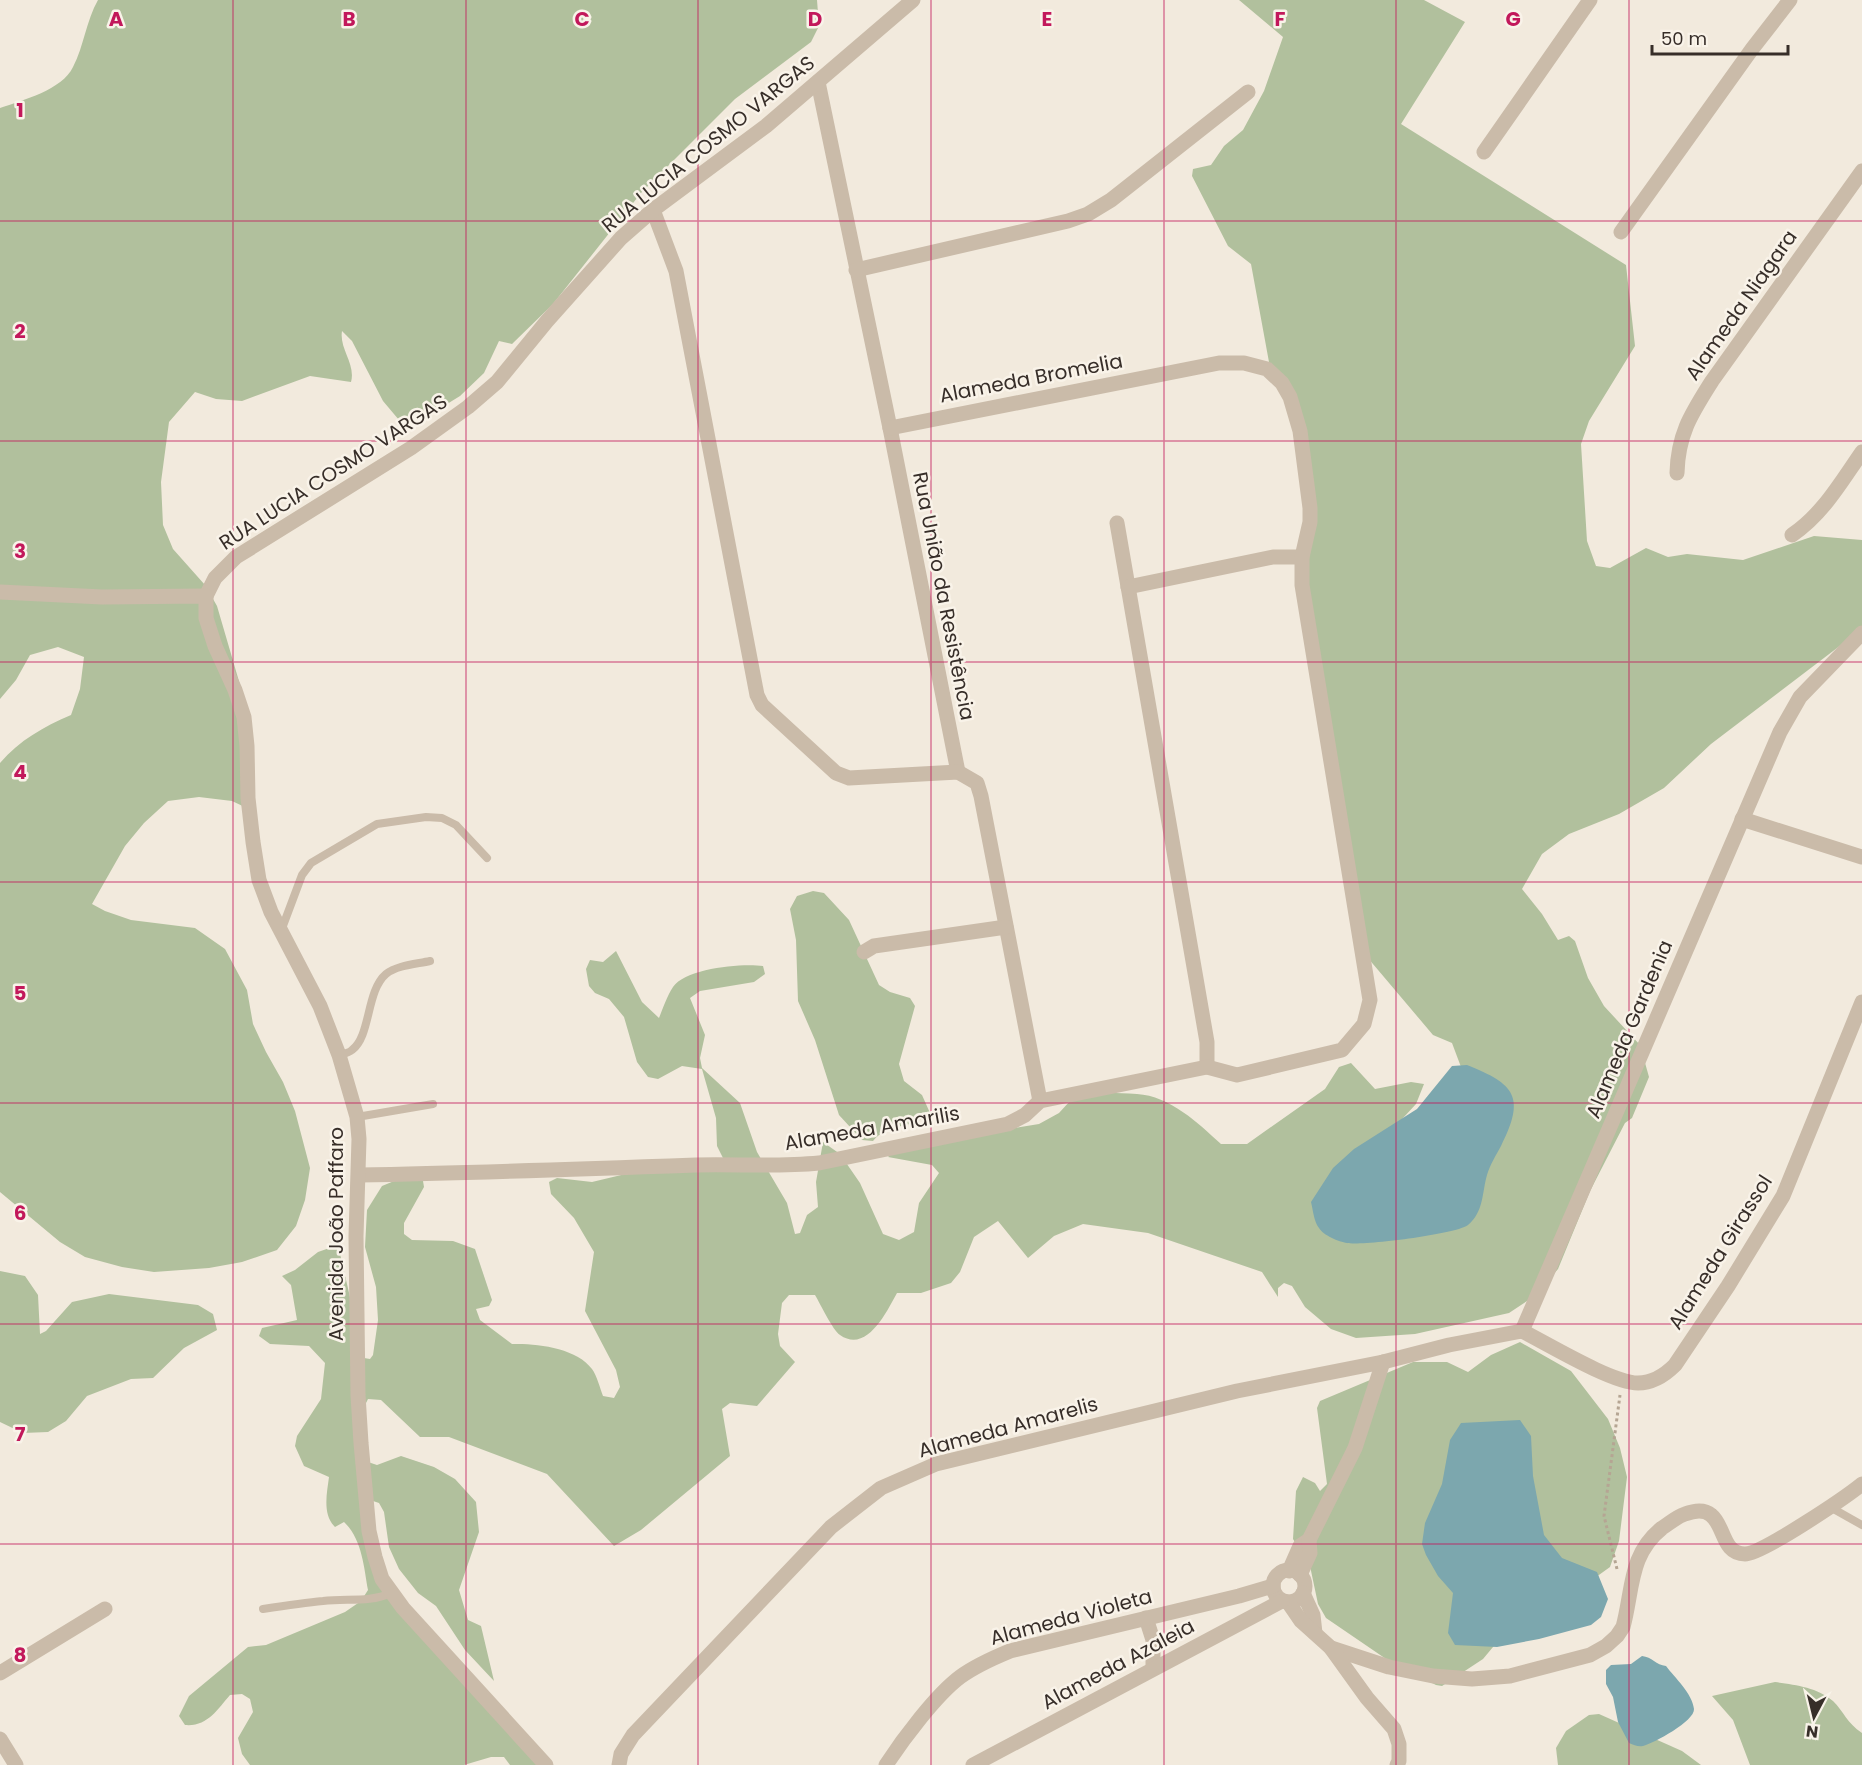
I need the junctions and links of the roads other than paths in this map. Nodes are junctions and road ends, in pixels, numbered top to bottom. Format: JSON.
{"nodes":[{"id":1,"x":913,"y":0,"type":"edge"},
{"id":2,"x":1590,"y":0,"type":"edge"},
{"id":3,"x":1790,"y":0,"type":"edge"},
{"id":4,"x":818,"y":82,"type":"junction"},
{"id":5,"x":1248,"y":92,"type":"dead end"},
{"id":6,"x":1484,"y":152,"type":"dead end"},
{"id":7,"x":1862,"y":171,"type":"edge"},
{"id":8,"x":653,"y":210,"type":"junction"},
{"id":9,"x":1621,"y":232,"type":"dead end"},
{"id":10,"x":856,"y":270,"type":"junction"},
{"id":11,"x":890,"y":428,"type":"junction"},
{"id":12,"x":1862,"y":452,"type":"edge"},
{"id":13,"x":1677,"y":473,"type":"dead end"},
{"id":14,"x":1117,"y":523,"type":"dead end"},
{"id":15,"x":1792,"y":535,"type":"dead end"},
{"id":16,"x":1302,"y":558,"type":"junction"},
{"id":17,"x":1128,"y":586,"type":"junction"},
{"id":18,"x":0,"y":592,"type":"edge"},
{"id":19,"x":206,"y":596,"type":"junction"},
{"id":20,"x":1862,"y":633,"type":"edge"},
{"id":21,"x":958,"y":772,"type":"junction"},
{"id":22,"x":1742,"y":819,"type":"junction"},
{"id":23,"x":1862,"y":857,"type":"edge"},
{"id":24,"x":487,"y":858,"type":"dead end"},
{"id":25,"x":1006,"y":927,"type":"junction"},
{"id":26,"x":281,"y":931,"type":"junction"},
{"id":27,"x":864,"y":952,"type":"dead end"},
{"id":28,"x":430,"y":961,"type":"dead end"},
{"id":29,"x":1862,"y":1002,"type":"edge"},
{"id":30,"x":1364,"y":1024,"type":"joint"},
{"id":31,"x":339,"y":1055,"type":"junction"},
{"id":32,"x":1208,"y":1067,"type":"junction"},
{"id":33,"x":1040,"y":1101,"type":"junction"},
{"id":34,"x":433,"y":1104,"type":"dead end"},
{"id":35,"x":357,"y":1117,"type":"junction"},
{"id":36,"x":359,"y":1174,"type":"junction"},
{"id":37,"x":1522,"y":1331,"type":"junction"},
{"id":38,"x":1383,"y":1362,"type":"junction"},
{"id":39,"x":1862,"y":1484,"type":"edge"},
{"id":40,"x":1830,"y":1507,"type":"junction"},
{"id":41,"x":1862,"y":1525,"type":"edge"},
{"id":42,"x":1295,"y":1573,"type":"junction"},
{"id":43,"x":1273,"y":1586,"type":"junction"},
{"id":44,"x":392,"y":1593,"type":"junction"},
{"id":45,"x":1303,"y":1593,"type":"junction"},
{"id":46,"x":1286,"y":1601,"type":"junction"},
{"id":47,"x":105,"y":1609,"type":"dead end"},
{"id":48,"x":263,"y":1609,"type":"dead end"},
{"id":49,"x":1146,"y":1618,"type":"junction"},
{"id":50,"x":1315,"y":1633,"type":"junction"},
{"id":51,"x":1331,"y":1648,"type":"junction"},
{"id":52,"x":1152,"y":1668,"type":"junction"},
{"id":53,"x":0,"y":1674,"type":"edge"},
{"id":54,"x":1,"y":1743,"type":"edge"},
{"id":55,"x":894,"y":1762,"type":"edge"},
{"id":56,"x":16,"y":1765,"type":"edge"},
{"id":57,"x":546,"y":1765,"type":"edge"},
{"id":58,"x":619,"y":1765,"type":"edge"},
{"id":59,"x":973,"y":1765,"type":"edge"},
{"id":60,"x":1397,"y":1765,"type":"edge"}],
"edges":[{"from":1,"to":4,"type":"street","name":"RUA LUCIA COSMO VARGAS"},
{"from":2,"to":6,"type":"street"},
{"from":3,"to":9,"type":"street"},
{"from":4,"to":8,"type":"street","name":"RUA LUCIA COSMO VARGAS"},
{"from":4,"to":10,"type":"street"},
{"from":5,"to":10,"type":"street"},
{"from":7,"to":13,"type":"street","name":"Alameda Niagara"},
{"from":8,"to":19,"type":"street","name":"RUA LUCIA COSMO VARGAS"},
{"from":8,"to":21,"type":"street"},
{"from":10,"to":11,"type":"street"},
{"from":11,"to":16,"type":"street","name":"Alameda Bromelia"},
{"from":11,"to":21,"type":"street","name":"Rua União da Resistência"},
{"from":12,"to":15,"type":"street"},
{"from":14,"to":17,"type":"street"},
{"from":16,"to":17,"type":"street"},
{"from":16,"to":30,"type":"street","name":"Alameda Bromelia"},
{"from":17,"to":32,"type":"street"},
{"from":18,"to":19,"type":"street"},
{"from":19,"to":26,"type":"street","name":"Avenida João Paffaro"},
{"from":20,"to":22,"type":"street","name":"Alameda Gardenia"},
{"from":21,"to":25,"type":"street"},
{"from":22,"to":23,"type":"street"},
{"from":22,"to":37,"type":"street","name":"Alameda Gardenia"},
{"from":24,"to":26,"type":"lane"},
{"from":25,"to":27,"type":"street"},
{"from":25,"to":33,"type":"street"},
{"from":26,"to":31,"type":"street","name":"Avenida João Paffaro"},
{"from":28,"to":31,"type":"lane"},
{"from":29,"to":37,"type":"street","name":"Alameda Girassol"},
{"from":30,"to":32,"type":"street","name":"Alameda Amarilis"},
{"from":31,"to":35,"type":"street","name":"Avenida João Paffaro"},
{"from":32,"to":33,"type":"street","name":"Alameda Amarilis"},
{"from":33,"to":36,"type":"street","name":"Alameda Amarilis"},
{"from":34,"to":35,"type":"lane"},
{"from":35,"to":36,"type":"street","name":"Avenida João Paffaro"},
{"from":36,"to":44,"type":"street","name":"Avenida João Paffaro"},
{"from":37,"to":38,"type":"street"},
{"from":38,"to":42,"type":"street"},
{"from":38,"to":58,"type":"street","name":"Alameda Amarelis"},
{"from":39,"to":40,"type":"street"},
{"from":40,"to":41,"type":"lane"},
{"from":40,"to":51,"type":"street"},
{"from":42,"to":43,"type":"street"},
{"from":42,"to":45,"type":"street"},
{"from":43,"to":46,"type":"street"},
{"from":43,"to":49,"type":"street","name":"Alameda Violeta"},
{"from":44,"to":48,"type":"lane"},
{"from":44,"to":57,"type":"street","name":"Avenida João Paffaro"},
{"from":45,"to":46,"type":"street"},
{"from":45,"to":50,"type":"street"},
{"from":46,"to":50,"type":"street"},
{"from":46,"to":52,"type":"street","name":"Alameda Azaleia"},
{"from":47,"to":53,"type":"street"},
{"from":49,"to":52,"type":"street"},
{"from":49,"to":55,"type":"street","name":"Alameda Violeta"},
{"from":50,"to":51,"type":"street"},
{"from":51,"to":60,"type":"street"},
{"from":52,"to":59,"type":"street","name":"Alameda Azaleia"},
{"from":54,"to":56,"type":"street"}]}
